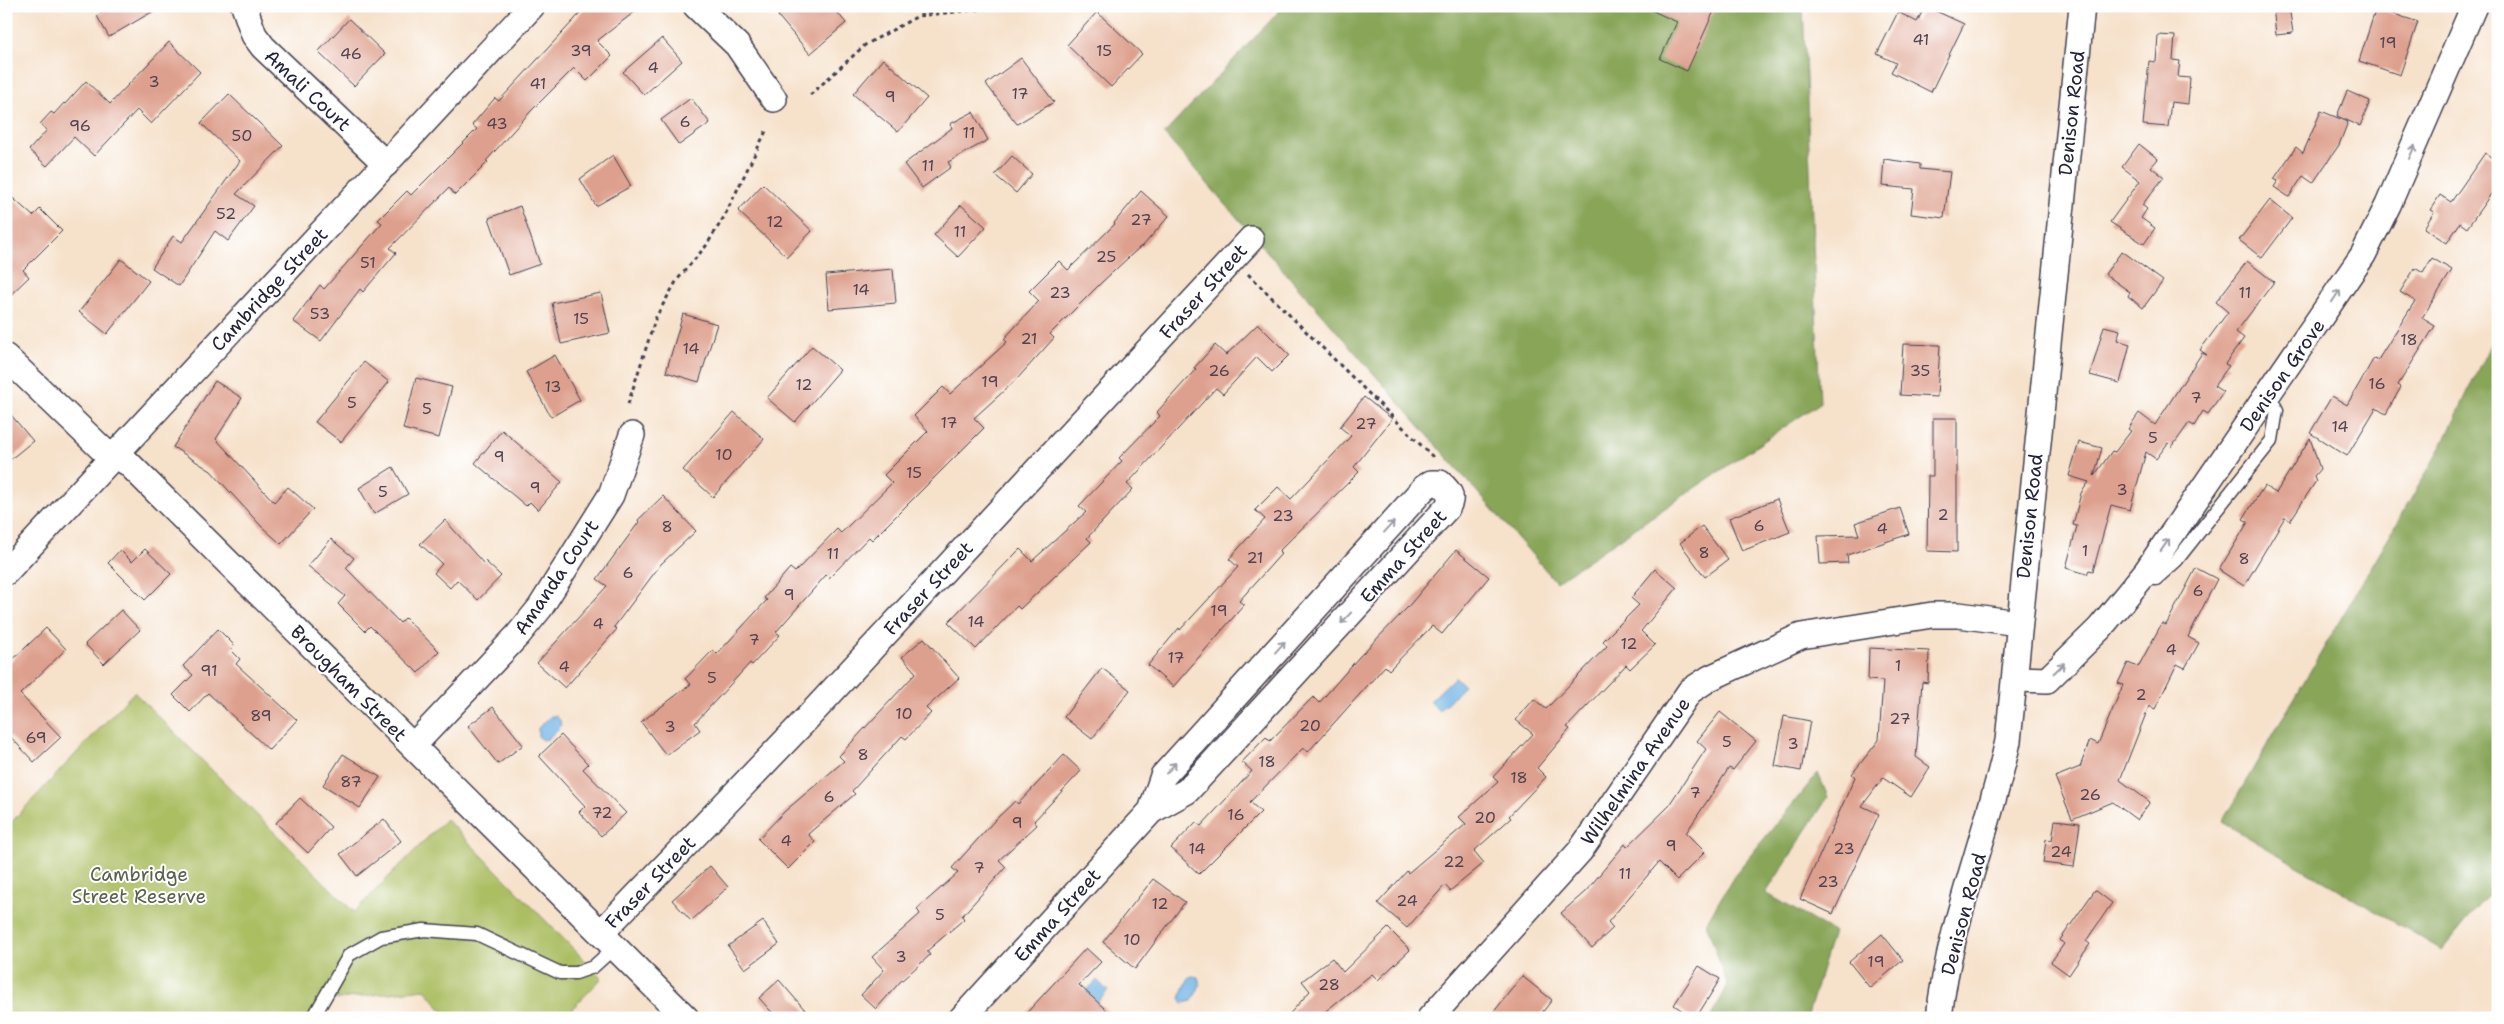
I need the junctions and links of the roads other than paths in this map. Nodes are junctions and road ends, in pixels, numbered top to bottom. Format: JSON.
{"nodes":[{"id":1,"x":244,"y":6,"type":"edge"},
{"id":2,"x":532,"y":6,"type":"edge"},
{"id":3,"x":696,"y":6,"type":"edge"},
{"id":4,"x":2082,"y":6,"type":"edge"},
{"id":5,"x":2474,"y":6,"type":"edge"},
{"id":6,"x":774,"y":99,"type":"dead end"},
{"id":7,"x":386,"y":164,"type":"junction"},
{"id":8,"x":1251,"y":238,"type":"dead end"},
{"id":9,"x":6,"y":357,"type":"edge"},
{"id":10,"x":632,"y":435,"type":"dead end"},
{"id":11,"x":115,"y":456,"type":"junction"},
{"id":12,"x":1431,"y":483,"type":"road end"},
{"id":13,"x":6,"y":572,"type":"edge"},
{"id":14,"x":2018,"y":623,"type":"junction"},
{"id":15,"x":2016,"y":679,"type":"junction"},
{"id":16,"x":413,"y":746,"type":"junction"},
{"id":17,"x":608,"y":940,"type":"junction"},
{"id":18,"x":313,"y":1018,"type":"edge"},
{"id":19,"x":686,"y":1018,"type":"edge"},
{"id":20,"x":962,"y":1018,"type":"edge"},
{"id":21,"x":1430,"y":1018,"type":"edge"},
{"id":22,"x":1939,"y":1018,"type":"edge"}],
"edges":[{"from":1,"to":7,"type":"street","name":"Amali Court"},
{"from":2,"to":7,"type":"street","name":"Cambridge Street"},
{"from":3,"to":6,"type":"street"},
{"from":4,"to":14,"type":"street","name":"Denison Road"},
{"from":15,"to":5,"type":"street","name":"Denison Grove","one_way":true},
{"from":7,"to":11,"type":"street","name":"Cambridge Street"},
{"from":8,"to":17,"type":"street","name":"Fraser Street"},
{"from":9,"to":11,"type":"street","name":"Brougham Street"},
{"from":10,"to":16,"type":"street","name":"Amanda Court"},
{"from":11,"to":13,"type":"street","name":"Cambridge Street"},
{"from":11,"to":16,"type":"street","name":"Brougham Street"},
{"from":12,"to":20,"type":"street","name":"Emma Street"},
{"from":14,"to":15,"type":"street","name":"Denison Road"},
{"from":14,"to":21,"type":"street","name":"Wilhelmina Avenue"},
{"from":15,"to":22,"type":"street","name":"Denison Road"},
{"from":16,"to":17,"type":"street","name":"Brougham Street"},
{"from":17,"to":18,"type":"lane"},
{"from":17,"to":19,"type":"street","name":"Brougham Street"}]}
